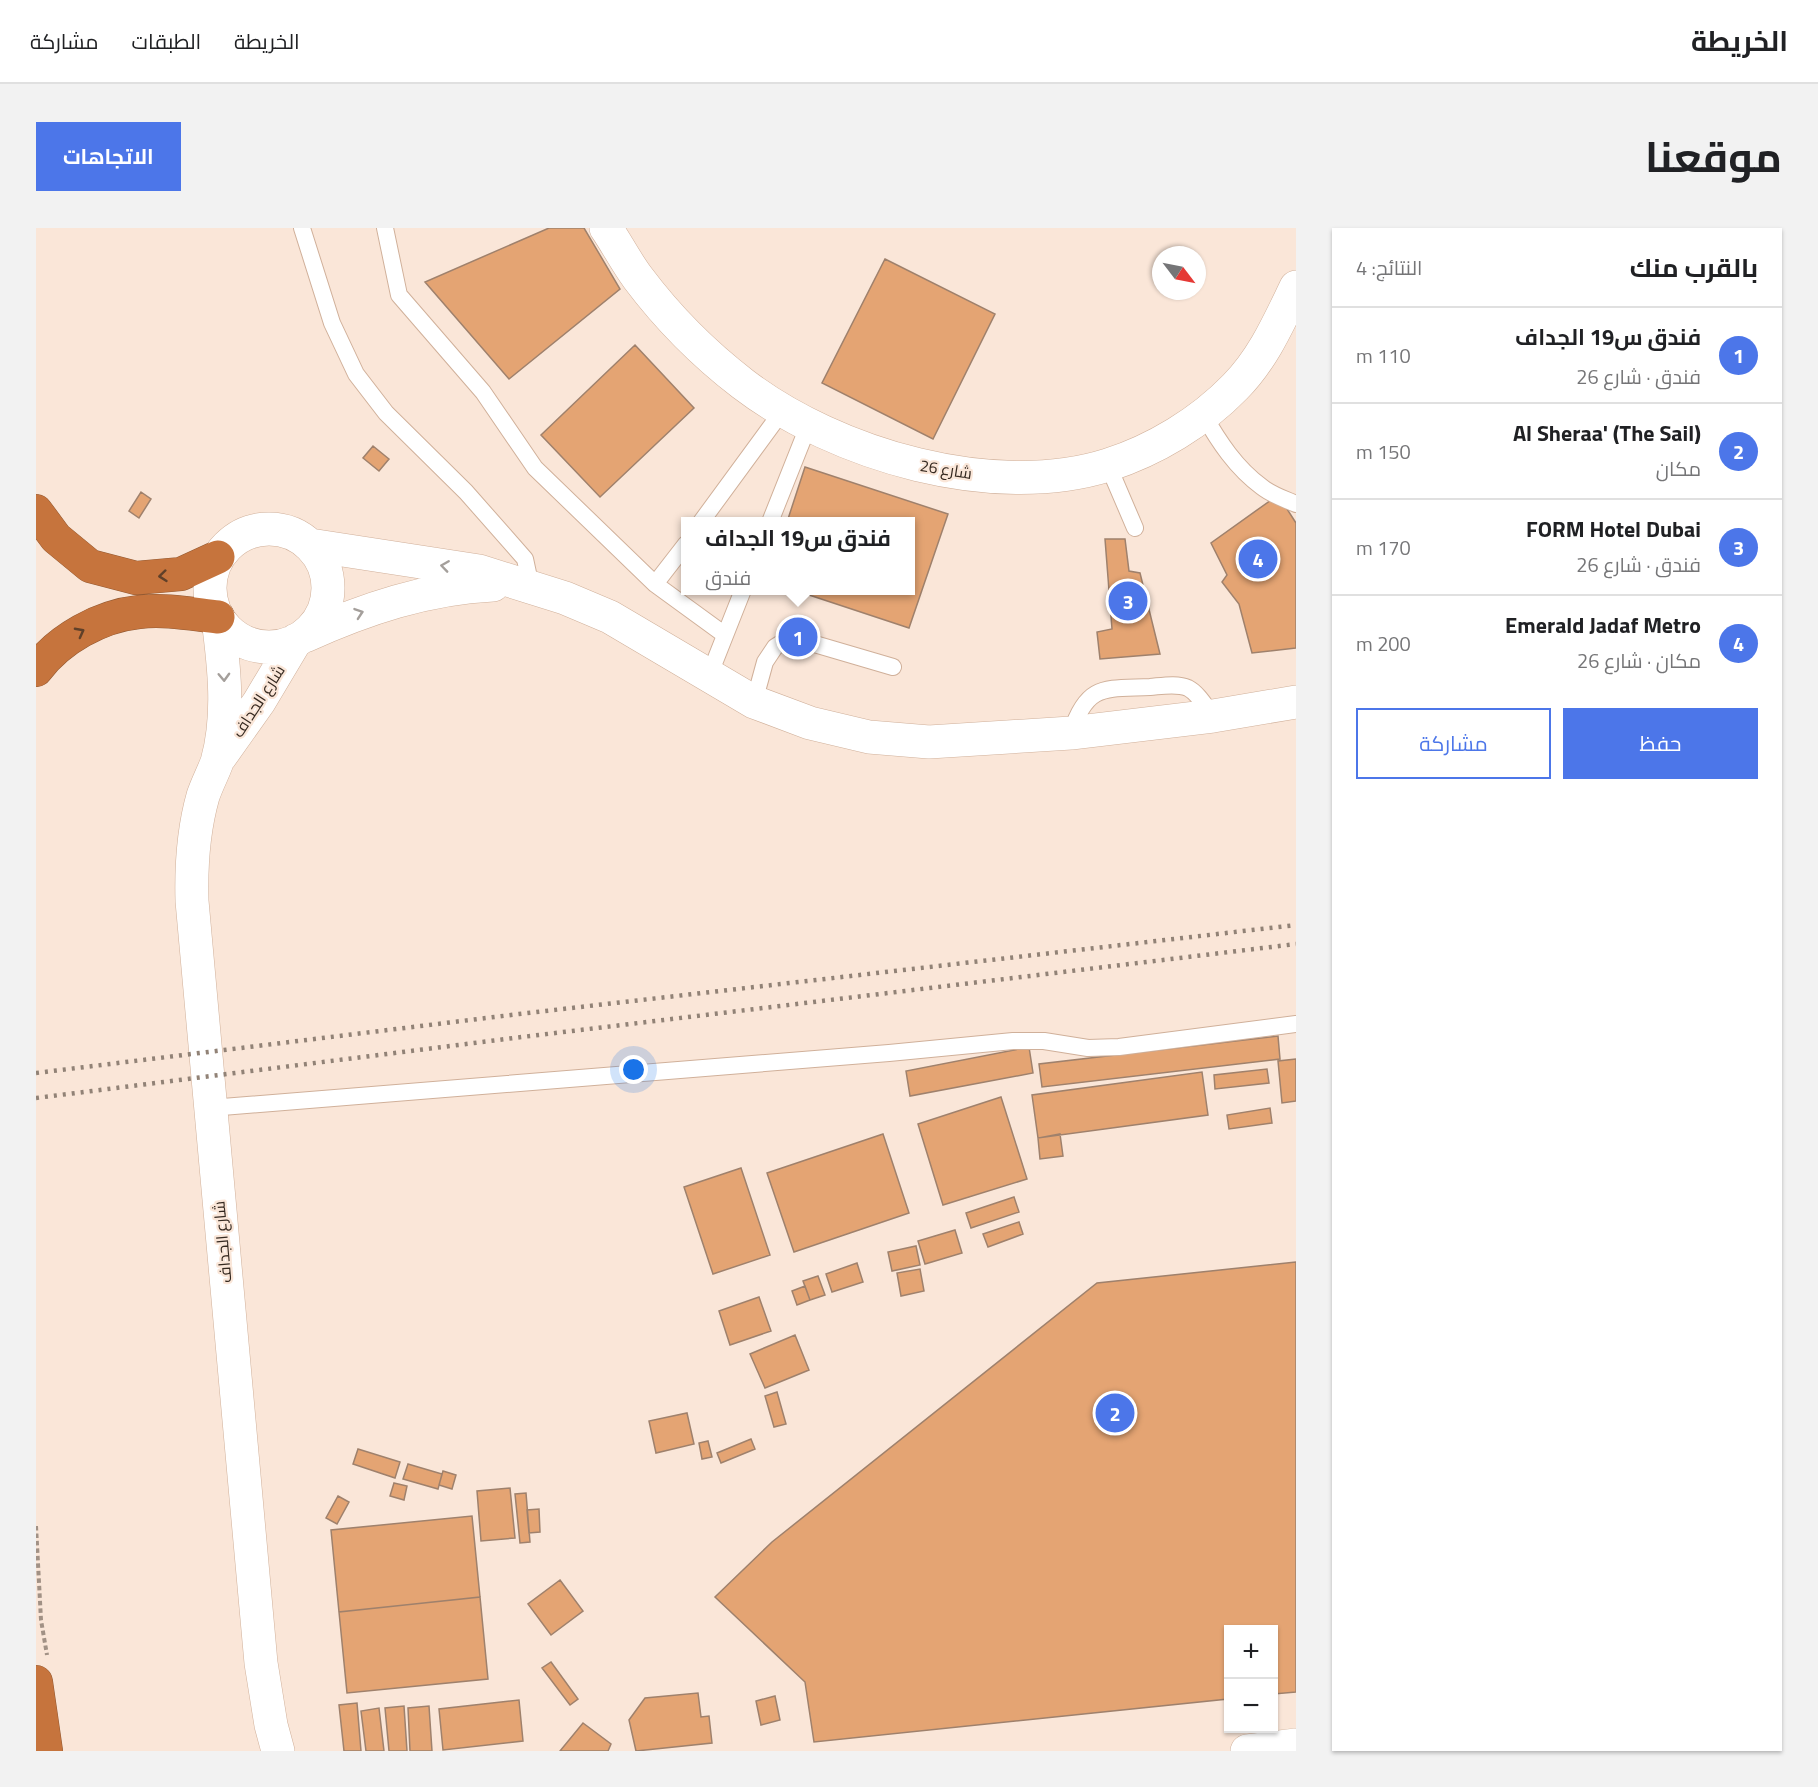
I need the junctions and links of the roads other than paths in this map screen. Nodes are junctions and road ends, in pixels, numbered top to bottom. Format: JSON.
{"nodes":[{"id":1,"x":302,"y":228,"type":"edge"},
{"id":2,"x":385,"y":228,"type":"edge"},
{"id":3,"x":606,"y":228,"type":"edge"},
{"id":4,"x":1292,"y":305,"type":"edge"},
{"id":5,"x":1203,"y":414,"type":"junction"},
{"id":6,"x":796,"y":417,"type":"junction"},
{"id":7,"x":1108,"y":465,"type":"junction"},
{"id":8,"x":1296,"y":504,"type":"edge"},
{"id":9,"x":36,"y":511,"type":"edge"},
{"id":10,"x":706,"y":517,"type":"edge"},
{"id":11,"x":771,"y":517,"type":"edge"},
{"id":12,"x":1135,"y":528,"type":"dead end"},
{"id":13,"x":310,"y":545,"type":"junction"},
{"id":14,"x":681,"y":550,"type":"edge"},
{"id":15,"x":218,"y":558,"type":"junction"},
{"id":16,"x":655,"y":584,"type":"junction"},
{"id":17,"x":526,"y":586,"type":"junction"},
{"id":18,"x":741,"y":595,"type":"edge"},
{"id":19,"x":218,"y":618,"type":"junction"},
{"id":20,"x":725,"y":635,"type":"junction"},
{"id":21,"x":301,"y":638,"type":"junction"},
{"id":22,"x":893,"y":667,"type":"dead end"},
{"id":23,"x":36,"y":670,"type":"edge"},
{"id":24,"x":709,"y":675,"type":"junction"},
{"id":25,"x":754,"y":702,"type":"junction"},
{"id":26,"x":1296,"y":702,"type":"edge"},
{"id":27,"x":217,"y":761,"type":"junction"},
{"id":28,"x":1296,"y":1024,"type":"edge"},
{"id":29,"x":210,"y":1108,"type":"junction"},
{"id":30,"x":42,"y":1673,"type":"edge"},
{"id":31,"x":273,"y":1742,"type":"edge"},
{"id":32,"x":1296,"y":1745,"type":"edge"},
{"id":33,"x":45,"y":1751,"type":"edge"},
{"id":34,"x":1247,"y":1751,"type":"edge"}],
"edges":[{"from":1,"to":17,"type":"lane"},
{"from":2,"to":16,"type":"lane"},
{"from":3,"to":6,"type":"street","name":"شارع 26"},
{"from":4,"to":5,"type":"street","name":"شارع 26"},
{"from":5,"to":7,"type":"street","name":"شارع 26"},
{"from":5,"to":8,"type":"lane"},
{"from":6,"to":7,"type":"street","name":"شارع 26"},
{"from":6,"to":10,"type":"lane"},
{"from":6,"to":11,"type":"lane"},
{"from":7,"to":12,"type":"lane"},
{"from":15,"to":9,"type":"highway","one_way":true},
{"from":13,"to":15,"type":"street"},
{"from":17,"to":13,"type":"street","one_way":true},
{"from":13,"to":21,"type":"street"},
{"from":14,"to":16,"type":"lane"},
{"from":15,"to":19,"type":"street"},
{"from":16,"to":20,"type":"lane"},
{"from":21,"to":17,"type":"street","one_way":true},
{"from":17,"to":24,"type":"street"},
{"from":18,"to":20,"type":"lane"},
{"from":19,"to":21,"type":"street"},
{"from":23,"to":19,"type":"highway","one_way":true},
{"from":19,"to":27,"type":"street","name":"شارع الجداف","one_way":true},
{"from":20,"to":24,"type":"lane"},
{"from":21,"to":27,"type":"street","name":"شارع الجداف"},
{"from":22,"to":25,"type":"lane"},
{"from":24,"to":25,"type":"street"},
{"from":25,"to":26,"type":"street"},
{"from":27,"to":29,"type":"street","name":"شارع الجداف"},
{"from":28,"to":29,"type":"lane"},
{"from":29,"to":31,"type":"street","name":"شارع الجداف"},
{"from":30,"to":33,"type":"highway"},
{"from":32,"to":34,"type":"street"}]}
